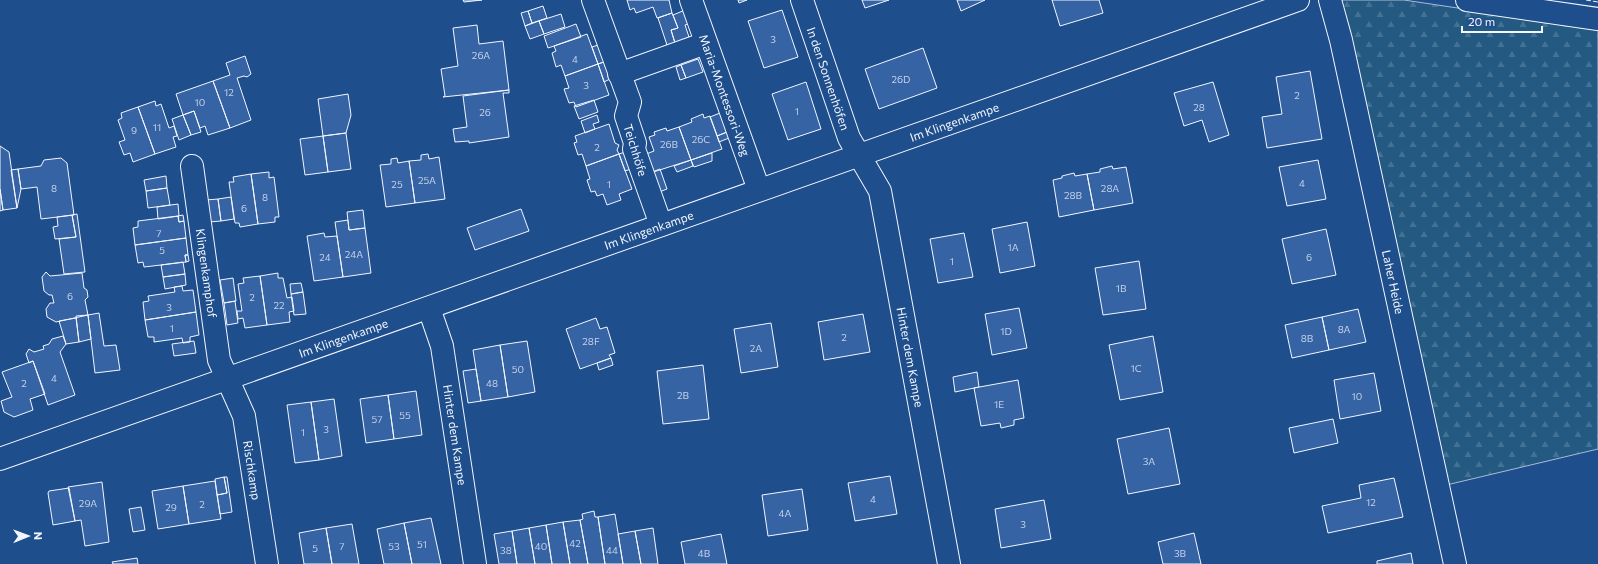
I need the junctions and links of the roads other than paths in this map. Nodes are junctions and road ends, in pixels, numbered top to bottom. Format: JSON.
{"nodes":[{"id":1,"x":593,"y":0,"type":"edge"},
{"id":2,"x":691,"y":0,"type":"edge"},
{"id":3,"x":802,"y":0,"type":"edge"},
{"id":4,"x":1298,"y":0,"type":"edge"},
{"id":5,"x":1330,"y":0,"type":"edge"},
{"id":6,"x":1467,"y":0,"type":"edge"},
{"id":7,"x":1598,"y":19,"type":"edge"},
{"id":8,"x":706,"y":43,"type":"junction"},
{"id":9,"x":620,"y":74,"type":"junction"},
{"id":10,"x":860,"y":155,"type":"junction"},
{"id":11,"x":192,"y":166,"type":"dead end"},
{"id":12,"x":759,"y":190,"type":"junction"},
{"id":13,"x":661,"y":225,"type":"junction"},
{"id":14,"x":429,"y":308,"type":"junction"},
{"id":15,"x":228,"y":378,"type":"junction"},
{"id":16,"x":0,"y":459,"type":"edge"},
{"id":17,"x":267,"y":564,"type":"edge"},
{"id":18,"x":475,"y":564,"type":"edge"},
{"id":19,"x":949,"y":564,"type":"edge"},
{"id":20,"x":1455,"y":564,"type":"edge"}],
"edges":[{"from":1,"to":9,"type":"street","name":"Teichhöfe"},
{"from":2,"to":8,"type":"street","name":"Maria-Montessori-Weg"},
{"from":3,"to":10,"type":"street","name":"In den Sonnenhöfen"},
{"from":4,"to":10,"type":"street","name":"Im Klingenkampe"},
{"from":5,"to":20,"type":"street","name":"Laher Heide"},
{"from":6,"to":7,"type":"street"},
{"from":8,"to":9,"type":"street"},
{"from":8,"to":12,"type":"street","name":"Maria-Montessori-Weg"},
{"from":9,"to":13,"type":"street","name":"Teichhöfe"},
{"from":10,"to":12,"type":"street","name":"Im Klingenkampe"},
{"from":10,"to":19,"type":"street","name":"Hinter dem Kampe"},
{"from":11,"to":15,"type":"street","name":"Klingenkamphof"},
{"from":12,"to":13,"type":"street","name":"Im Klingenkampe"},
{"from":13,"to":14,"type":"street","name":"Im Klingenkampe"},
{"from":14,"to":15,"type":"street","name":"Im Klingenkampe"},
{"from":14,"to":18,"type":"street","name":"Hinter dem Kampe"},
{"from":15,"to":16,"type":"street","name":"Im Klingenkampe"},
{"from":15,"to":17,"type":"street","name":"Rischkamp"}]}
